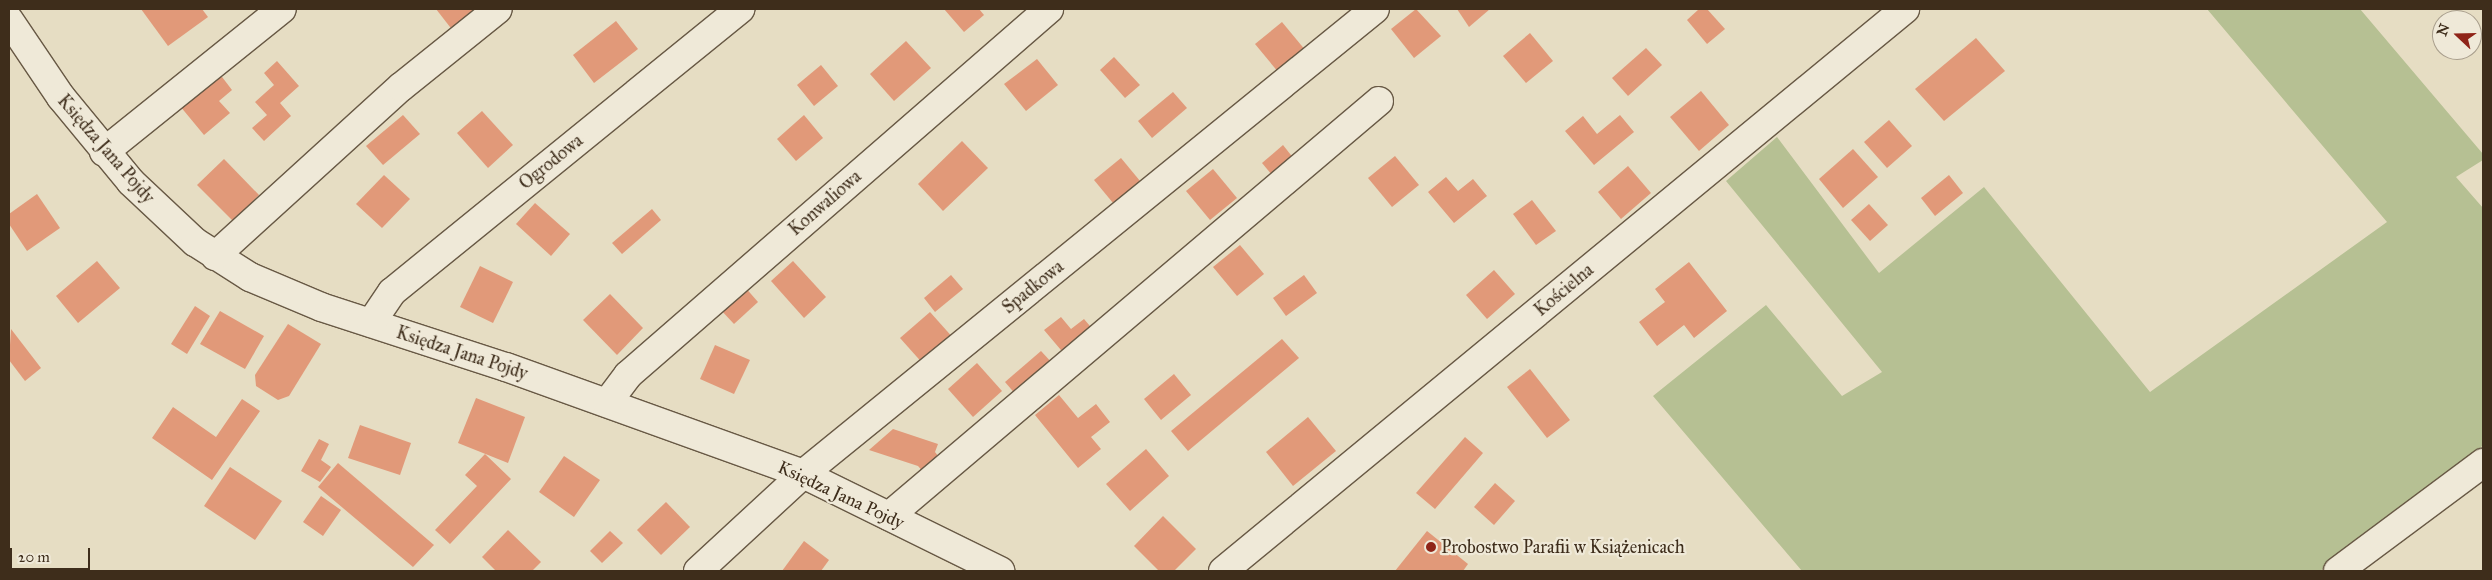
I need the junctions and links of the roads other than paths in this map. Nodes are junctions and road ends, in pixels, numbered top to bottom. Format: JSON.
{"nodes":[{"id":1,"x":282,"y":9,"type":"edge"},
{"id":2,"x":498,"y":9,"type":"edge"},
{"id":3,"x":740,"y":9,"type":"edge"},
{"id":4,"x":1049,"y":9,"type":"edge"},
{"id":5,"x":1375,"y":9,"type":"edge"},
{"id":6,"x":1905,"y":9,"type":"edge"},
{"id":7,"x":10,"y":24,"type":"edge"},
{"id":8,"x":1379,"y":101,"type":"dead end"},
{"id":9,"x":104,"y":152,"type":"junction"},
{"id":10,"x":215,"y":256,"type":"junction"},
{"id":11,"x":371,"y":324,"type":"junction"},
{"id":12,"x":607,"y":402,"type":"junction"},
{"id":13,"x":2483,"y":463,"type":"edge"},
{"id":14,"x":803,"y":474,"type":"junction"},
{"id":15,"x":889,"y":516,"type":"junction"},
{"id":16,"x":698,"y":571,"type":"edge"},
{"id":17,"x":1000,"y":571,"type":"edge"},
{"id":18,"x":1223,"y":571,"type":"edge"},
{"id":19,"x":2338,"y":571,"type":"edge"}],
"edges":[{"from":1,"to":9,"type":"street"},
{"from":2,"to":10,"type":"street"},
{"from":3,"to":11,"type":"street","name":"Ogrodowa"},
{"from":4,"to":12,"type":"street","name":"Konwaliowa"},
{"from":5,"to":14,"type":"street","name":"Spadkowa"},
{"from":6,"to":18,"type":"street","name":"Kościelna"},
{"from":7,"to":9,"type":"street","name":"Księdza Jana Pojdy"},
{"from":8,"to":15,"type":"street"},
{"from":9,"to":10,"type":"street","name":"Księdza Jana Pojdy"},
{"from":10,"to":11,"type":"street","name":"Księdza Jana Pojdy"},
{"from":11,"to":12,"type":"street","name":"Księdza Jana Pojdy"},
{"from":12,"to":14,"type":"street","name":"Księdza Jana Pojdy"},
{"from":13,"to":19,"type":"street"},
{"from":14,"to":15,"type":"street","name":"Księdza Jana Pojdy"},
{"from":14,"to":16,"type":"street","name":"Spadkowa"},
{"from":15,"to":17,"type":"street","name":"Księdza Jana Pojdy"}]}
